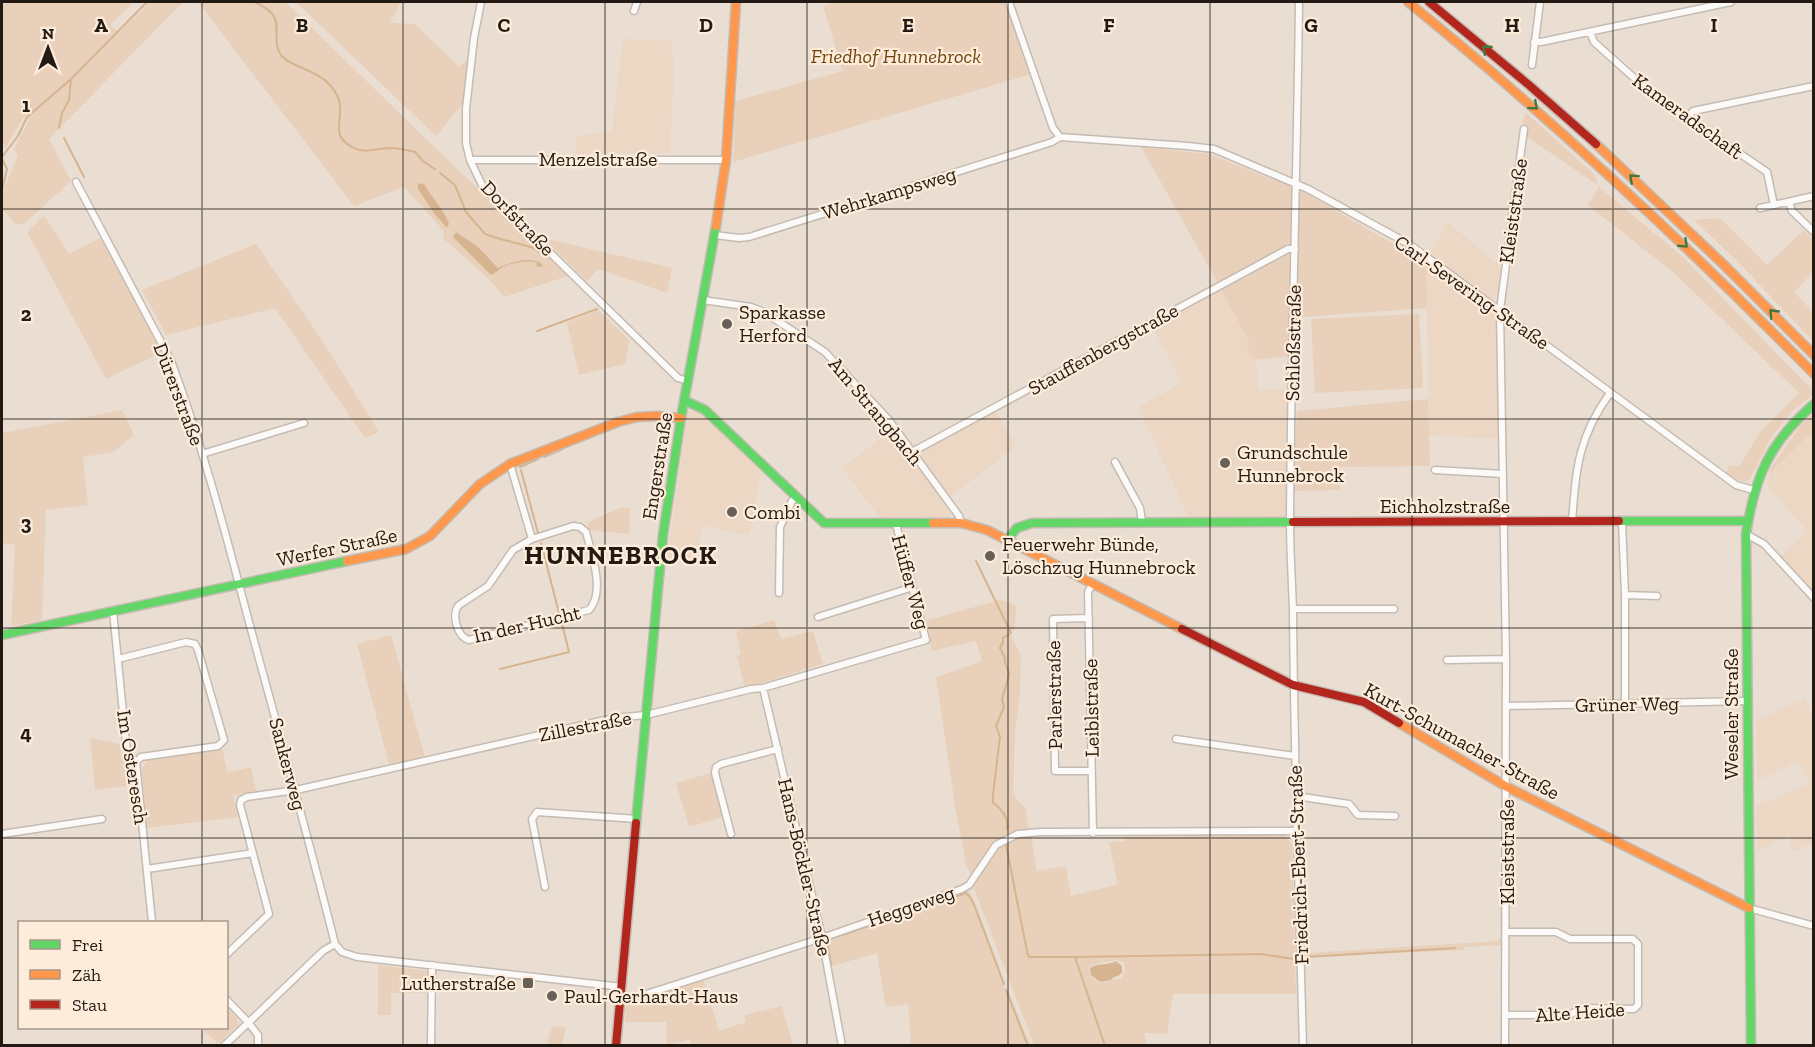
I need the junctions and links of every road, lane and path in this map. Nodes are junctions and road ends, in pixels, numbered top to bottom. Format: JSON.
{"nodes":[{"id":1,"x":481,"y":2,"type":"edge"},
{"id":2,"x":637,"y":2,"type":"edge"},
{"id":3,"x":736,"y":2,"type":"edge"},
{"id":4,"x":1009,"y":2,"type":"edge"},
{"id":5,"x":1299,"y":2,"type":"edge"},
{"id":6,"x":1408,"y":2,"type":"edge"},
{"id":7,"x":1429,"y":2,"type":"edge"},
{"id":8,"x":1540,"y":2,"type":"edge"},
{"id":9,"x":1731,"y":2,"type":"edge"},
{"id":10,"x":634,"y":11,"type":"dead end"},
{"id":11,"x":1590,"y":32,"type":"junction"},
{"id":12,"x":1534,"y":42,"type":"junction"},
{"id":13,"x":1532,"y":65,"type":"dead end"},
{"id":14,"x":1814,"y":86,"type":"edge"},
{"id":15,"x":1687,"y":119,"type":"junction"},
{"id":16,"x":1524,"y":129,"type":"dead end"},
{"id":17,"x":1060,"y":137,"type":"junction"},
{"id":18,"x":470,"y":159,"type":"junction"},
{"id":19,"x":726,"y":160,"type":"junction"},
{"id":20,"x":76,"y":182,"type":"dead end"},
{"id":21,"x":1295,"y":183,"type":"junction"},
{"id":22,"x":1814,"y":196,"type":"edge"},
{"id":23,"x":1789,"y":202,"type":"junction"},
{"id":24,"x":1774,"y":205,"type":"junction"},
{"id":25,"x":1760,"y":208,"type":"dead end"},
{"id":26,"x":1814,"y":232,"type":"edge"},
{"id":27,"x":715,"y":235,"type":"junction"},
{"id":28,"x":1295,"y":249,"type":"junction"},
{"id":29,"x":703,"y":300,"type":"junction"},
{"id":30,"x":1500,"y":309,"type":"junction"},
{"id":31,"x":1814,"y":356,"type":"edge"},
{"id":32,"x":1814,"y":374,"type":"edge"},
{"id":33,"x":688,"y":381,"type":"junction"},
{"id":34,"x":1610,"y":393,"type":"junction"},
{"id":35,"x":684,"y":400,"type":"junction"},
{"id":36,"x":1814,"y":404,"type":"edge"},
{"id":37,"x":681,"y":418,"type":"junction"},
{"id":38,"x":304,"y":423,"type":"dead end"},
{"id":39,"x":912,"y":452,"type":"junction"},
{"id":40,"x":202,"y":454,"type":"junction"},
{"id":41,"x":1115,"y":462,"type":"dead end"},
{"id":42,"x":510,"y":464,"type":"junction"},
{"id":43,"x":1435,"y":470,"type":"dead end"},
{"id":44,"x":1503,"y":474,"type":"junction"},
{"id":45,"x":1753,"y":490,"type":"junction"},
{"id":46,"x":797,"y":498,"type":"junction"},
{"id":47,"x":1622,"y":521,"type":"junction"},
{"id":48,"x":1748,"y":521,"type":"junction"},
{"id":49,"x":1142,"y":522,"type":"junction"},
{"id":50,"x":1503,"y":522,"type":"junction"},
{"id":51,"x":1572,"y":522,"type":"junction"},
{"id":52,"x":961,"y":523,"type":"junction"},
{"id":53,"x":1290,"y":523,"type":"junction"},
{"id":54,"x":896,"y":524,"type":"junction"},
{"id":55,"x":1746,"y":534,"type":"junction"},
{"id":56,"x":532,"y":539,"type":"junction"},
{"id":57,"x":1007,"y":540,"type":"junction"},
{"id":58,"x":239,"y":584,"type":"junction"},
{"id":59,"x":1092,"y":584,"type":"junction"},
{"id":60,"x":913,"y":587,"type":"junction"},
{"id":61,"x":779,"y":593,"type":"dead end"},
{"id":62,"x":1624,"y":596,"type":"junction"},
{"id":63,"x":1657,"y":596,"type":"dead end"},
{"id":64,"x":1814,"y":598,"type":"edge"},
{"id":65,"x":1293,"y":609,"type":"junction"},
{"id":66,"x":1394,"y":609,"type":"dead end"},
{"id":67,"x":113,"y":611,"type":"junction"},
{"id":68,"x":818,"y":617,"type":"dead end"},
{"id":69,"x":1089,"y":618,"type":"junction"},
{"id":70,"x":2,"y":635,"type":"edge"},
{"id":71,"x":926,"y":640,"type":"joint"},
{"id":72,"x":118,"y":659,"type":"junction"},
{"id":73,"x":1506,"y":659,"type":"junction"},
{"id":74,"x":1447,"y":660,"type":"dead end"},
{"id":75,"x":1293,"y":685,"type":"junction"},
{"id":76,"x":763,"y":688,"type":"junction"},
{"id":77,"x":1748,"y":701,"type":"junction"},
{"id":78,"x":1625,"y":704,"type":"junction"},
{"id":79,"x":1507,"y":705,"type":"junction"},
{"id":80,"x":646,"y":715,"type":"junction"},
{"id":81,"x":1176,"y":739,"type":"dead end"},
{"id":82,"x":778,"y":748,"type":"junction"},
{"id":83,"x":1295,"y":756,"type":"junction"},
{"id":84,"x":136,"y":762,"type":"junction"},
{"id":85,"x":1092,"y":771,"type":"junction"},
{"id":86,"x":1507,"y":787,"type":"junction"},
{"id":87,"x":296,"y":790,"type":"junction"},
{"id":88,"x":1296,"y":796,"type":"junction"},
{"id":89,"x":1395,"y":816,"type":"dead end"},
{"id":90,"x":102,"y":819,"type":"dead end"},
{"id":91,"x":637,"y":819,"type":"junction"},
{"id":92,"x":1297,"y":831,"type":"junction"},
{"id":93,"x":1093,"y":833,"type":"junction"},
{"id":94,"x":2,"y":834,"type":"edge"},
{"id":95,"x":730,"y":834,"type":"dead end"},
{"id":96,"x":253,"y":853,"type":"junction"},
{"id":97,"x":147,"y":869,"type":"junction"},
{"id":98,"x":545,"y":886,"type":"dead end"},
{"id":99,"x":1749,"y":908,"type":"junction"},
{"id":100,"x":152,"y":921,"type":"edge"},
{"id":101,"x":1814,"y":926,"type":"edge"},
{"id":102,"x":1506,"y":932,"type":"junction"},
{"id":103,"x":822,"y":938,"type":"junction"},
{"id":104,"x":335,"y":944,"type":"junction"},
{"id":105,"x":228,"y":953,"type":"edge"},
{"id":106,"x":432,"y":966,"type":"junction"},
{"id":107,"x":622,"y":987,"type":"junction"},
{"id":108,"x":621,"y":998,"type":"junction"},
{"id":109,"x":228,"y":1001,"type":"edge"},
{"id":110,"x":1506,"y":1015,"type":"junction"},
{"id":111,"x":248,"y":1022,"type":"junction"},
{"id":112,"x":224,"y":1046,"type":"edge"},
{"id":113,"x":258,"y":1046,"type":"edge"},
{"id":114,"x":430,"y":1046,"type":"edge"},
{"id":115,"x":616,"y":1046,"type":"edge"},
{"id":116,"x":843,"y":1046,"type":"edge"},
{"id":117,"x":1303,"y":1046,"type":"edge"},
{"id":118,"x":1505,"y":1046,"type":"edge"},
{"id":119,"x":1751,"y":1046,"type":"edge"}],
"edges":[{"from":1,"to":18,"type":"street","name":"Dorfstraße"},
{"from":2,"to":10,"type":"street"},
{"from":3,"to":19,"type":"main road","name":"Engerstraße"},
{"from":4,"to":17,"type":"street"},
{"from":5,"to":21,"type":"street","name":"Schloßstraße"},
{"from":6,"to":32,"type":"main road","one_way":true},
{"from":31,"to":7,"type":"main road","one_way":true},
{"from":8,"to":12,"type":"street"},
{"from":9,"to":11,"type":"street"},
{"from":11,"to":12,"type":"street"},
{"from":11,"to":15,"type":"street","name":"Kameradschaft"},
{"from":12,"to":13,"type":"street"},
{"from":14,"to":15,"type":"street"},
{"from":15,"to":24,"type":"street","name":"Kameradschaft"},
{"from":16,"to":30,"type":"street","name":"Kleiststraße"},
{"from":17,"to":21,"type":"street","name":"Carl-Severing-Straße"},
{"from":17,"to":27,"type":"street","name":"Wehrkampsweg"},
{"from":18,"to":19,"type":"street","name":"Menzelstraße"},
{"from":18,"to":33,"type":"street","name":"Dorfstraße"},
{"from":19,"to":27,"type":"main road","name":"Engerstraße"},
{"from":20,"to":40,"type":"street","name":"Dürerstraße"},
{"from":21,"to":28,"type":"street","name":"Schloßstraße"},
{"from":21,"to":30,"type":"street","name":"Carl-Severing-Straße"},
{"from":22,"to":23,"type":"street"},
{"from":23,"to":24,"type":"street"},
{"from":23,"to":26,"type":"street"},
{"from":24,"to":25,"type":"street"},
{"from":27,"to":29,"type":"main road","name":"Engerstraße"},
{"from":28,"to":39,"type":"street","name":"Stauffenbergstraße"},
{"from":28,"to":53,"type":"street","name":"Schloßstraße"},
{"from":29,"to":33,"type":"main road","name":"Engerstraße"},
{"from":29,"to":39,"type":"street","name":"Am Strangbach"},
{"from":30,"to":34,"type":"street","name":"Carl-Severing-Straße"},
{"from":30,"to":44,"type":"street","name":"Kleiststraße"},
{"from":33,"to":35,"type":"main road","name":"Engerstraße"},
{"from":34,"to":45,"type":"street","name":"Carl-Severing-Straße"},
{"from":34,"to":51,"type":"street"},
{"from":35,"to":37,"type":"main road","name":"Engerstraße"},
{"from":35,"to":46,"type":"main road","name":"Kurt-Schumacher-Straße"},
{"from":36,"to":45,"type":"main road","name":"Weseler Straße"},
{"from":37,"to":42,"type":"main road","name":"Werfer Straße"},
{"from":37,"to":80,"type":"main road","name":"Engerstraße"},
{"from":38,"to":40,"type":"street"},
{"from":39,"to":52,"type":"street","name":"Am Strangbach"},
{"from":40,"to":58,"type":"street","name":"Dürerstraße"},
{"from":41,"to":49,"type":"street"},
{"from":42,"to":56,"type":"street"},
{"from":42,"to":58,"type":"main road","name":"Werfer Straße"},
{"from":43,"to":44,"type":"street"},
{"from":44,"to":50,"type":"street","name":"Kleiststraße"},
{"from":45,"to":48,"type":"main road","name":"Weseler Straße"},
{"from":46,"to":54,"type":"main road","name":"Kurt-Schumacher-Straße"},
{"from":46,"to":61,"type":"street"},
{"from":47,"to":48,"type":"main road","name":"Eichholzstraße"},
{"from":47,"to":51,"type":"main road","name":"Eichholzstraße"},
{"from":47,"to":62,"type":"street"},
{"from":48,"to":55,"type":"main road","name":"Weseler Straße"},
{"from":49,"to":53,"type":"main road","name":"Eichholzstraße"},
{"from":49,"to":57,"type":"main road","name":"Eichholzstraße"},
{"from":50,"to":51,"type":"main road","name":"Eichholzstraße"},
{"from":50,"to":53,"type":"main road","name":"Eichholzstraße"},
{"from":50,"to":73,"type":"street","name":"Kleiststraße"},
{"from":52,"to":54,"type":"main road","name":"Kurt-Schumacher-Straße"},
{"from":52,"to":57,"type":"main road","name":"Kurt-Schumacher-Straße"},
{"from":53,"to":65,"type":"street","name":"Schloßstraße"},
{"from":54,"to":60,"type":"street","name":"Hüffer Weg"},
{"from":55,"to":64,"type":"street"},
{"from":55,"to":77,"type":"main road","name":"Weseler Straße"},
{"from":56,"to":56,"type":"street","name":"In der Hucht"},
{"from":57,"to":59,"type":"main road","name":"Kurt-Schumacher-Straße"},
{"from":58,"to":67,"type":"main road","name":"Werfer Straße"},
{"from":58,"to":87,"type":"street","name":"Sankerweg"},
{"from":59,"to":69,"type":"street","name":"Leiblstraße"},
{"from":59,"to":75,"type":"main road","name":"Kurt-Schumacher-Straße"},
{"from":60,"to":68,"type":"street"},
{"from":60,"to":71,"type":"street","name":"Hüffer Weg"},
{"from":62,"to":63,"type":"street"},
{"from":62,"to":78,"type":"street"},
{"from":65,"to":66,"type":"street"},
{"from":65,"to":75,"type":"street","name":"Schloßstraße"},
{"from":67,"to":70,"type":"main road","name":"Werfer Straße"},
{"from":67,"to":72,"type":"street","name":"Im Osteresch"},
{"from":69,"to":85,"type":"street","name":"Leiblstraße"},
{"from":69,"to":85,"type":"street","name":"Parlerstraße"},
{"from":71,"to":76,"type":"street","name":"Zillestraße"},
{"from":72,"to":84,"type":"street","name":"Im Osteresch"},
{"from":72,"to":84,"type":"street"},
{"from":73,"to":74,"type":"street"},
{"from":73,"to":79,"type":"street","name":"Kleiststraße"},
{"from":75,"to":83,"type":"street","name":"Friedrich-Ebert-Straße"},
{"from":75,"to":86,"type":"main road","name":"Kurt-Schumacher-Straße"},
{"from":76,"to":80,"type":"street","name":"Zillestraße"},
{"from":76,"to":82,"type":"street","name":"Hans-Böckler-Straße"},
{"from":77,"to":78,"type":"street","name":"Grüner Weg"},
{"from":77,"to":99,"type":"main road","name":"Weseler Straße"},
{"from":78,"to":79,"type":"street","name":"Grüner Weg"},
{"from":79,"to":86,"type":"street","name":"Kleiststraße"},
{"from":80,"to":87,"type":"street","name":"Zillestraße"},
{"from":80,"to":91,"type":"main road","name":"Engerstraße"},
{"from":81,"to":83,"type":"street"},
{"from":82,"to":95,"type":"street"},
{"from":82,"to":103,"type":"street","name":"Hans-Böckler-Straße"},
{"from":83,"to":88,"type":"street","name":"Friedrich-Ebert-Straße"},
{"from":84,"to":97,"type":"street","name":"Im Osteresch"},
{"from":85,"to":93,"type":"street","name":"Leiblstraße"},
{"from":86,"to":99,"type":"main road","name":"Kurt-Schumacher-Straße"},
{"from":86,"to":102,"type":"street","name":"Kleiststraße"},
{"from":87,"to":96,"type":"street","name":"Zillestraße"},
{"from":87,"to":104,"type":"street","name":"Sankerweg"},
{"from":88,"to":89,"type":"street"},
{"from":88,"to":92,"type":"street","name":"Friedrich-Ebert-Straße"},
{"from":90,"to":94,"type":"street"},
{"from":91,"to":98,"type":"street"},
{"from":91,"to":107,"type":"main road","name":"Engerstraße"},
{"from":92,"to":93,"type":"street","name":"Heggeweg"},
{"from":92,"to":117,"type":"street","name":"Friedrich-Ebert-Straße"},
{"from":93,"to":103,"type":"street","name":"Heggeweg"},
{"from":96,"to":97,"type":"street"},
{"from":96,"to":105,"type":"street"},
{"from":97,"to":100,"type":"street","name":"Im Osteresch"},
{"from":99,"to":101,"type":"street"},
{"from":99,"to":119,"type":"main road","name":"Weseler Straße"},
{"from":102,"to":110,"type":"street","name":"Kleiststraße"},
{"from":102,"to":110,"type":"street","name":"Alte Heide"},
{"from":103,"to":108,"type":"street","name":"Heggeweg"},
{"from":103,"to":116,"type":"street","name":"Hans-Böckler-Straße"},
{"from":104,"to":106,"type":"street"},
{"from":104,"to":111,"type":"street"},
{"from":106,"to":107,"type":"street"},
{"from":106,"to":114,"type":"street"},
{"from":107,"to":108,"type":"main road","name":"Engerstraße"},
{"from":108,"to":115,"type":"main road","name":"Engerstraße"},
{"from":109,"to":111,"type":"street"},
{"from":110,"to":118,"type":"street","name":"Kleiststraße"},
{"from":111,"to":112,"type":"street"},
{"from":111,"to":113,"type":"street"}]}
